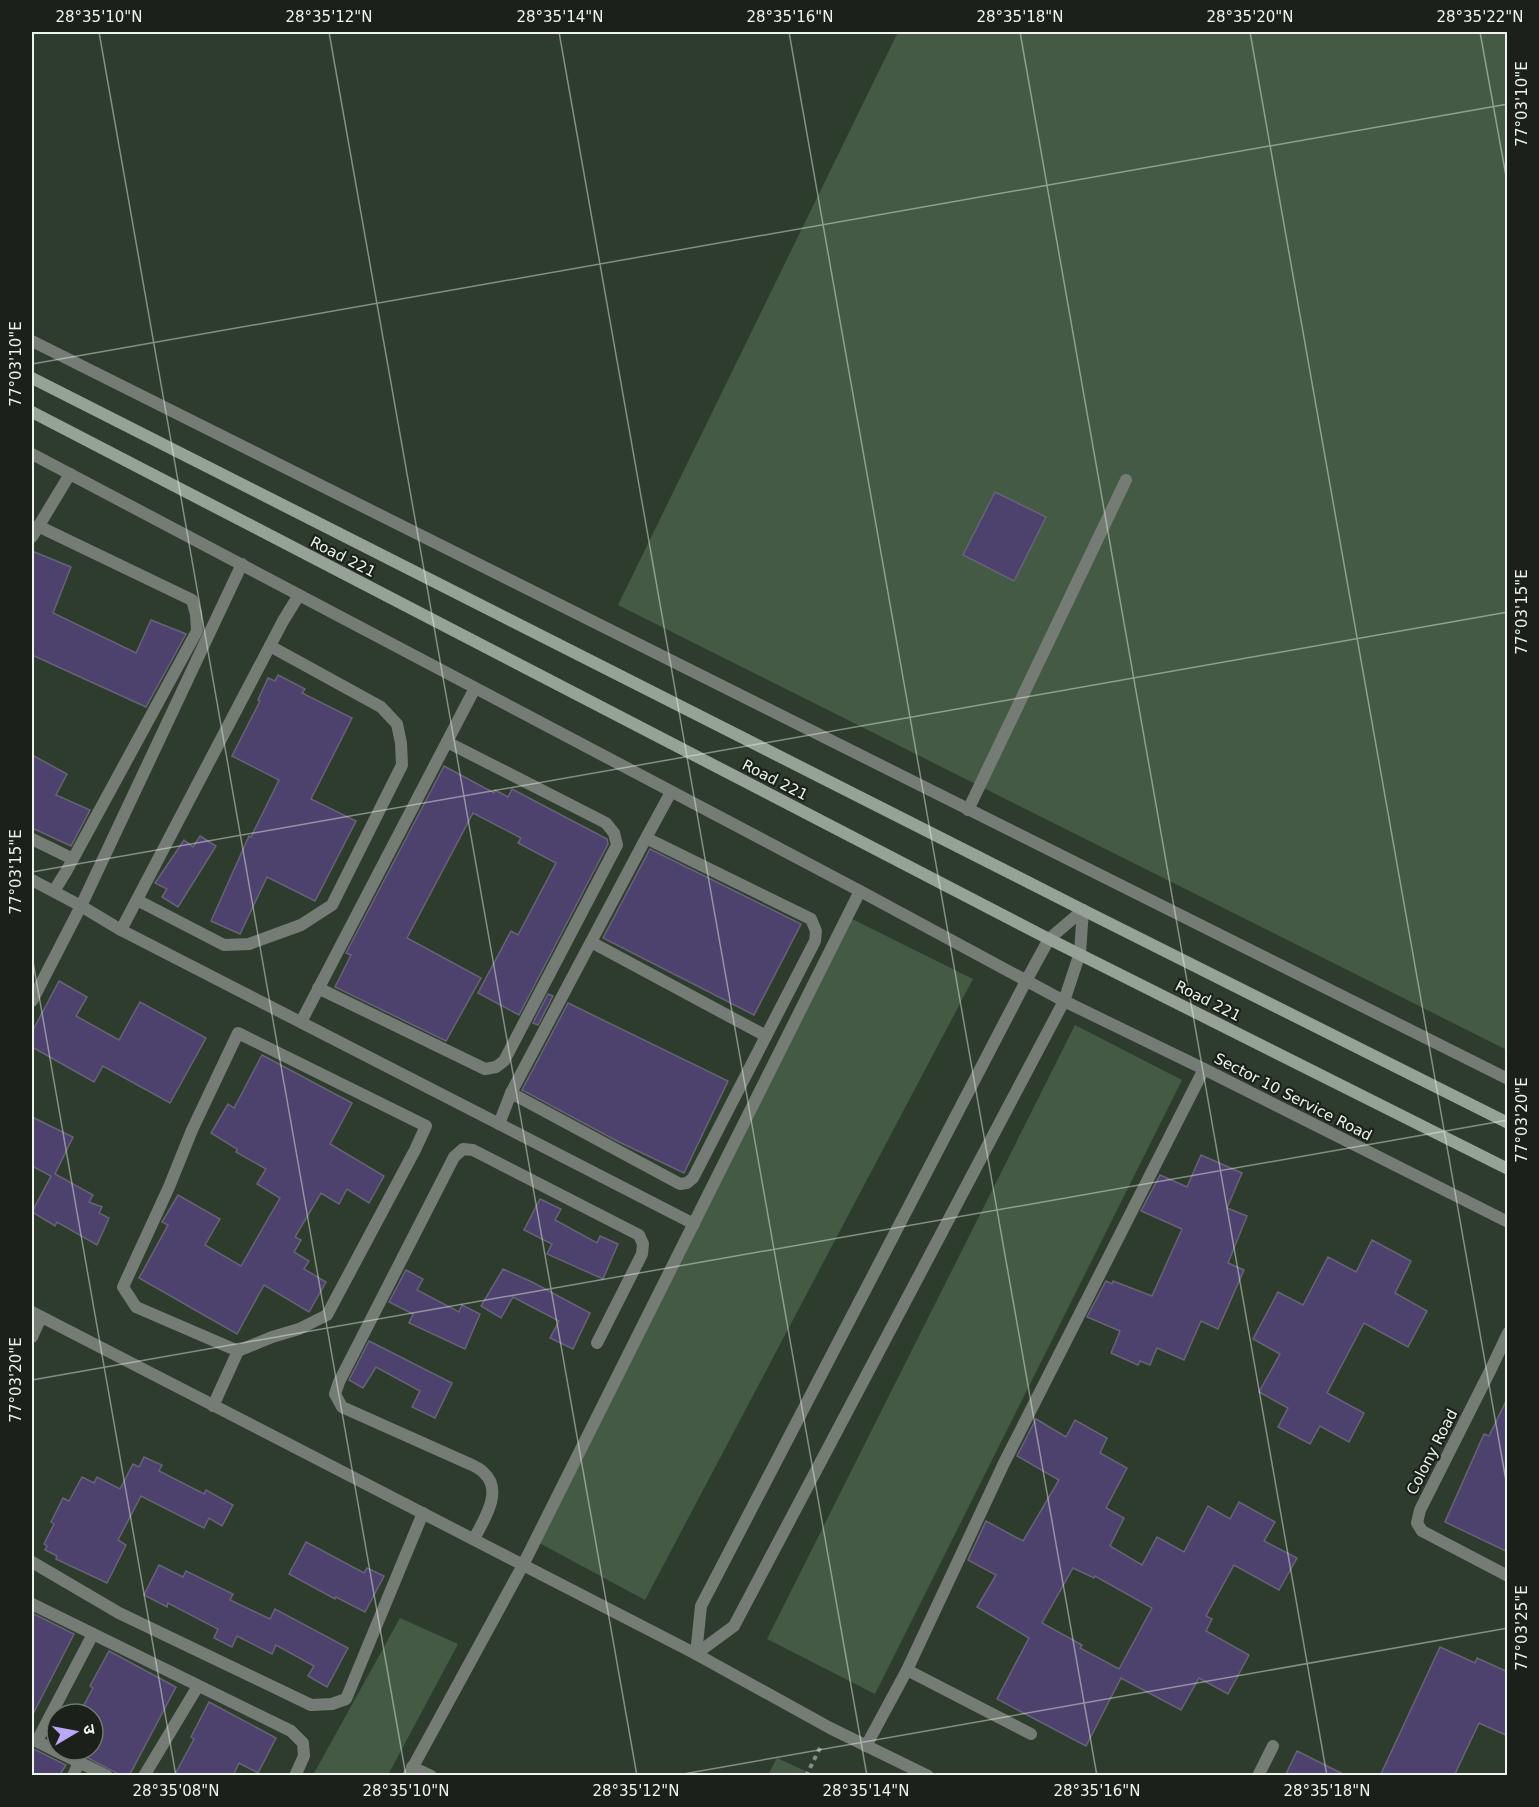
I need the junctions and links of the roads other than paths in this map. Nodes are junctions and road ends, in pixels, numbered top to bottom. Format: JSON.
{"nodes":[{"id":1,"x":32,"y":341,"type":"edge"},
{"id":2,"x":32,"y":378,"type":"edge"},
{"id":3,"x":32,"y":412,"type":"edge"},
{"id":4,"x":32,"y":454,"type":"edge"},
{"id":5,"x":70,"y":474,"type":"junction"},
{"id":6,"x":1126,"y":480,"type":"dead end"},
{"id":7,"x":35,"y":532,"type":"edge"},
{"id":8,"x":242,"y":564,"type":"junction"},
{"id":9,"x":299,"y":595,"type":"junction"},
{"id":10,"x":270,"y":646,"type":"junction"},
{"id":11,"x":475,"y":688,"type":"junction"},
{"id":12,"x":447,"y":742,"type":"junction"},
{"id":13,"x":671,"y":792,"type":"junction"},
{"id":14,"x":968,"y":810,"type":"junction"},
{"id":15,"x":646,"y":838,"type":"junction"},
{"id":16,"x":32,"y":839,"type":"edge"},
{"id":17,"x":73,"y":859,"type":"junction"},
{"id":18,"x":32,"y":880,"type":"edge"},
{"id":19,"x":54,"y":891,"type":"junction"},
{"id":20,"x":860,"y":891,"type":"junction"},
{"id":21,"x":137,"y":900,"type":"junction"},
{"id":22,"x":81,"y":906,"type":"junction"},
{"id":23,"x":1083,"y":910,"type":"junction"},
{"id":24,"x":121,"y":930,"type":"junction"},
{"id":25,"x":1048,"y":939,"type":"junction"},
{"id":26,"x":591,"y":942,"type":"junction"},
{"id":27,"x":1080,"y":953,"type":"junction"},
{"id":28,"x":1026,"y":981,"type":"junction"},
{"id":29,"x":318,"y":988,"type":"junction"},
{"id":30,"x":32,"y":1001,"type":"edge"},
{"id":31,"x":1064,"y":1001,"type":"junction"},
{"id":32,"x":301,"y":1022,"type":"junction"},
{"id":33,"x":766,"y":1035,"type":"junction"},
{"id":34,"x":1204,"y":1069,"type":"junction"},
{"id":35,"x":1508,"y":1079,"type":"edge"},
{"id":36,"x":511,"y":1093,"type":"junction"},
{"id":37,"x":1508,"y":1123,"type":"edge"},
{"id":38,"x":499,"y":1124,"type":"junction"},
{"id":39,"x":1508,"y":1169,"type":"edge"},
{"id":40,"x":1508,"y":1222,"type":"edge"},
{"id":41,"x":694,"y":1224,"type":"junction"},
{"id":42,"x":36,"y":1315,"type":"edge"},
{"id":43,"x":1508,"y":1333,"type":"edge"},
{"id":44,"x":32,"y":1337,"type":"edge"},
{"id":45,"x":597,"y":1343,"type":"dead end"},
{"id":46,"x":238,"y":1351,"type":"junction"},
{"id":47,"x":213,"y":1406,"type":"junction"},
{"id":48,"x":423,"y":1513,"type":"junction"},
{"id":49,"x":474,"y":1539,"type":"junction"},
{"id":50,"x":32,"y":1562,"type":"edge"},
{"id":51,"x":523,"y":1564,"type":"junction"},
{"id":52,"x":1508,"y":1576,"type":"edge"},
{"id":53,"x":32,"y":1604,"type":"edge"},
{"id":54,"x":93,"y":1634,"type":"junction"},
{"id":55,"x":696,"y":1654,"type":"junction"},
{"id":56,"x":907,"y":1670,"type":"junction"},
{"id":57,"x":198,"y":1686,"type":"junction"},
{"id":58,"x":1031,"y":1734,"type":"dead end"},
{"id":59,"x":34,"y":1740,"type":"edge"},
{"id":60,"x":866,"y":1746,"type":"junction"},
{"id":61,"x":1273,"y":1746,"type":"dead end"},
{"id":62,"x":80,"y":1762,"type":"joint"},
{"id":63,"x":410,"y":1771,"type":"edge"},
{"id":64,"x":73,"y":1776,"type":"edge"},
{"id":65,"x":107,"y":1776,"type":"edge"},
{"id":66,"x":144,"y":1776,"type":"edge"},
{"id":67,"x":295,"y":1776,"type":"edge"},
{"id":68,"x":431,"y":1776,"type":"edge"},
{"id":69,"x":928,"y":1776,"type":"edge"},
{"id":70,"x":1258,"y":1776,"type":"edge"}],
"edges":[{"from":1,"to":14,"type":"street"},
{"from":2,"to":23,"type":"main road","name":"Road 221"},
{"from":3,"to":25,"type":"main road","name":"Road 221"},
{"from":4,"to":5,"type":"street","name":"Sector 10 Service Road"},
{"from":5,"to":7,"type":"street"},
{"from":5,"to":8,"type":"street","name":"Sector 10 Service Road"},
{"from":6,"to":14,"type":"street"},
{"from":7,"to":17,"type":"street"},
{"from":8,"to":9,"type":"street","name":"Sector 10 Service Road"},
{"from":8,"to":22,"type":"street"},
{"from":9,"to":10,"type":"street"},
{"from":9,"to":11,"type":"street","name":"Sector 10 Service Road"},
{"from":10,"to":21,"type":"street"},
{"from":10,"to":21,"type":"street"},
{"from":11,"to":12,"type":"street"},
{"from":11,"to":13,"type":"street","name":"Sector 10 Service Road"},
{"from":12,"to":29,"type":"street"},
{"from":12,"to":29,"type":"street"},
{"from":13,"to":15,"type":"street"},
{"from":13,"to":20,"type":"street","name":"Sector 10 Service Road"},
{"from":14,"to":35,"type":"street"},
{"from":15,"to":26,"type":"street"},
{"from":15,"to":33,"type":"street"},
{"from":16,"to":17,"type":"street"},
{"from":17,"to":19,"type":"street"},
{"from":18,"to":19,"type":"street"},
{"from":19,"to":22,"type":"street"},
{"from":20,"to":28,"type":"street","name":"Sector 10 Service Road"},
{"from":20,"to":41,"type":"street"},
{"from":21,"to":24,"type":"street"},
{"from":22,"to":24,"type":"street"},
{"from":22,"to":30,"type":"street"},
{"from":23,"to":25,"type":"street"},
{"from":23,"to":27,"type":"street"},
{"from":23,"to":37,"type":"main road","name":"Road 221"},
{"from":24,"to":32,"type":"street"},
{"from":25,"to":27,"type":"main road","name":"Road 221"},
{"from":25,"to":28,"type":"street"},
{"from":26,"to":33,"type":"street"},
{"from":26,"to":36,"type":"street"},
{"from":27,"to":31,"type":"street"},
{"from":27,"to":39,"type":"main road","name":"Road 221"},
{"from":28,"to":31,"type":"street","name":"Sector 10 Service Road"},
{"from":28,"to":55,"type":"street"},
{"from":29,"to":32,"type":"street"},
{"from":31,"to":34,"type":"street","name":"Sector 10 Service Road"},
{"from":31,"to":55,"type":"street"},
{"from":32,"to":38,"type":"street"},
{"from":33,"to":36,"type":"street"},
{"from":34,"to":40,"type":"street","name":"Sector 10 Service Road"},
{"from":34,"to":56,"type":"street"},
{"from":36,"to":38,"type":"street"},
{"from":38,"to":41,"type":"street"},
{"from":41,"to":51,"type":"street"},
{"from":42,"to":44,"type":"street"},
{"from":42,"to":47,"type":"street"},
{"from":43,"to":52,"type":"street","name":"Colony Road"},
{"from":45,"to":49,"type":"street"},
{"from":46,"to":46,"type":"street"},
{"from":46,"to":47,"type":"street"},
{"from":47,"to":48,"type":"street"},
{"from":48,"to":49,"type":"street"},
{"from":48,"to":50,"type":"street"},
{"from":49,"to":51,"type":"street"},
{"from":51,"to":55,"type":"street"},
{"from":51,"to":63,"type":"street"},
{"from":53,"to":54,"type":"street"},
{"from":54,"to":57,"type":"street"},
{"from":54,"to":59,"type":"street"},
{"from":55,"to":60,"type":"street"},
{"from":56,"to":58,"type":"street"},
{"from":56,"to":60,"type":"street"},
{"from":57,"to":66,"type":"street"},
{"from":57,"to":67,"type":"street"},
{"from":60,"to":69,"type":"street"},
{"from":61,"to":70,"type":"street"},
{"from":62,"to":64,"type":"street"},
{"from":62,"to":65,"type":"street"},
{"from":63,"to":68,"type":"street"}]}
